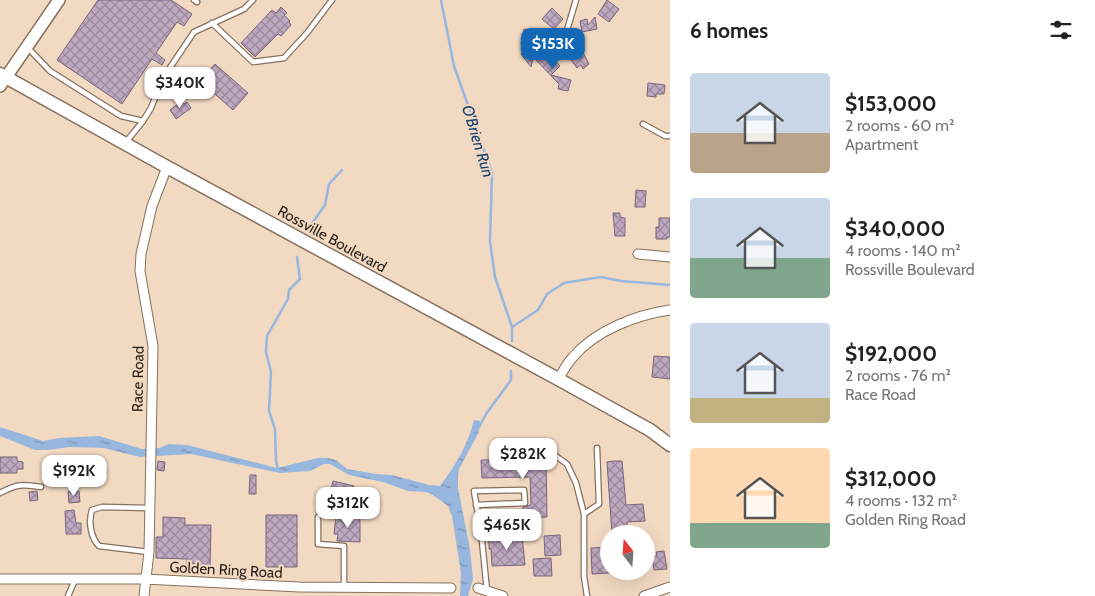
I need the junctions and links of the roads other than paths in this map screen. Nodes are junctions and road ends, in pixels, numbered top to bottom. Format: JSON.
{"nodes":[{"id":1,"x":58,"y":0,"type":"edge"},
{"id":2,"x":253,"y":0,"type":"edge"},
{"id":3,"x":332,"y":0,"type":"edge"},
{"id":4,"x":576,"y":0,"type":"edge"},
{"id":5,"x":212,"y":24,"type":"junction"},
{"id":6,"x":27,"y":47,"type":"junction"},
{"id":7,"x":561,"y":50,"type":"dead end"},
{"id":8,"x":2,"y":79,"type":"edge"},
{"id":9,"x":143,"y":122,"type":"junction"},
{"id":10,"x":643,"y":124,"type":"dead end"},
{"id":11,"x":670,"y":136,"type":"edge"},
{"id":12,"x":125,"y":144,"type":"junction"},
{"id":13,"x":167,"y":167,"type":"junction"},
{"id":14,"x":638,"y":254,"type":"dead end"},
{"id":15,"x":670,"y":257,"type":"edge"},
{"id":16,"x":670,"y":310,"type":"edge"},
{"id":17,"x":558,"y":379,"type":"junction"},
{"id":18,"x":650,"y":430,"type":"junction"},
{"id":19,"x":670,"y":438,"type":"edge"},
{"id":20,"x":670,"y":445,"type":"edge"},
{"id":21,"x":597,"y":448,"type":"dead end"},
{"id":22,"x":553,"y":454,"type":"dead end"},
{"id":23,"x":41,"y":487,"type":"dead end"},
{"id":24,"x":0,"y":493,"type":"edge"},
{"id":25,"x":476,"y":505,"type":"junction"},
{"id":26,"x":149,"y":508,"type":"junction"},
{"id":27,"x":584,"y":514,"type":"junction"},
{"id":28,"x":318,"y":517,"type":"dead end"},
{"id":29,"x":149,"y":552,"type":"junction"},
{"id":30,"x":0,"y":579,"type":"edge"},
{"id":31,"x":146,"y":579,"type":"junction"},
{"id":32,"x":75,"y":580,"type":"junction"},
{"id":33,"x":670,"y":587,"type":"edge"},
{"id":34,"x":344,"y":588,"type":"junction"},
{"id":35,"x":451,"y":588,"type":"dead end"},
{"id":36,"x":478,"y":588,"type":"dead end"},
{"id":37,"x":487,"y":591,"type":"junction"},
{"id":38,"x":68,"y":596,"type":"edge"},
{"id":39,"x":144,"y":596,"type":"edge"},
{"id":40,"x":503,"y":596,"type":"edge"},
{"id":41,"x":587,"y":596,"type":"edge"},
{"id":42,"x":644,"y":596,"type":"edge"}],
"edges":[{"from":1,"to":6,"type":"street"},
{"from":2,"to":5,"type":"lane"},
{"from":3,"to":5,"type":"lane"},
{"from":4,"to":7,"type":"lane"},
{"from":5,"to":9,"type":"lane"},
{"from":6,"to":8,"type":"street"},
{"from":6,"to":9,"type":"lane"},
{"from":8,"to":12,"type":"main road","name":"Rossville Boulevard"},
{"from":9,"to":12,"type":"lane"},
{"from":10,"to":11,"type":"lane"},
{"from":12,"to":13,"type":"main road","name":"Rossville Boulevard"},
{"from":13,"to":17,"type":"main road","name":"Rossville Boulevard"},
{"from":13,"to":26,"type":"street","name":"Race Road"},
{"from":14,"to":15,"type":"street"},
{"from":16,"to":17,"type":"street"},
{"from":17,"to":18,"type":"main road","name":"Rossville Boulevard"},
{"from":18,"to":19,"type":"main road","name":"Rossville Boulevard"},
{"from":18,"to":20,"type":"main road","name":"Rossville Boulevard"},
{"from":21,"to":27,"type":"lane"},
{"from":22,"to":27,"type":"lane"},
{"from":23,"to":24,"type":"lane"},
{"from":25,"to":25,"type":"lane"},
{"from":25,"to":37,"type":"lane"},
{"from":26,"to":29,"type":"street","name":"Race Road"},
{"from":26,"to":29,"type":"lane"},
{"from":27,"to":41,"type":"lane"},
{"from":28,"to":34,"type":"lane"},
{"from":29,"to":31,"type":"street","name":"Race Road"},
{"from":30,"to":32,"type":"street","name":"Golden Ring Road"},
{"from":31,"to":32,"type":"street","name":"Golden Ring Road"},
{"from":31,"to":34,"type":"street","name":"Golden Ring Road"},
{"from":31,"to":39,"type":"street","name":"Race Road"},
{"from":32,"to":38,"type":"lane"},
{"from":33,"to":42,"type":"street"},
{"from":34,"to":35,"type":"street","name":"Golden Ring Road"},
{"from":36,"to":37,"type":"street"},
{"from":37,"to":40,"type":"street"}]}
